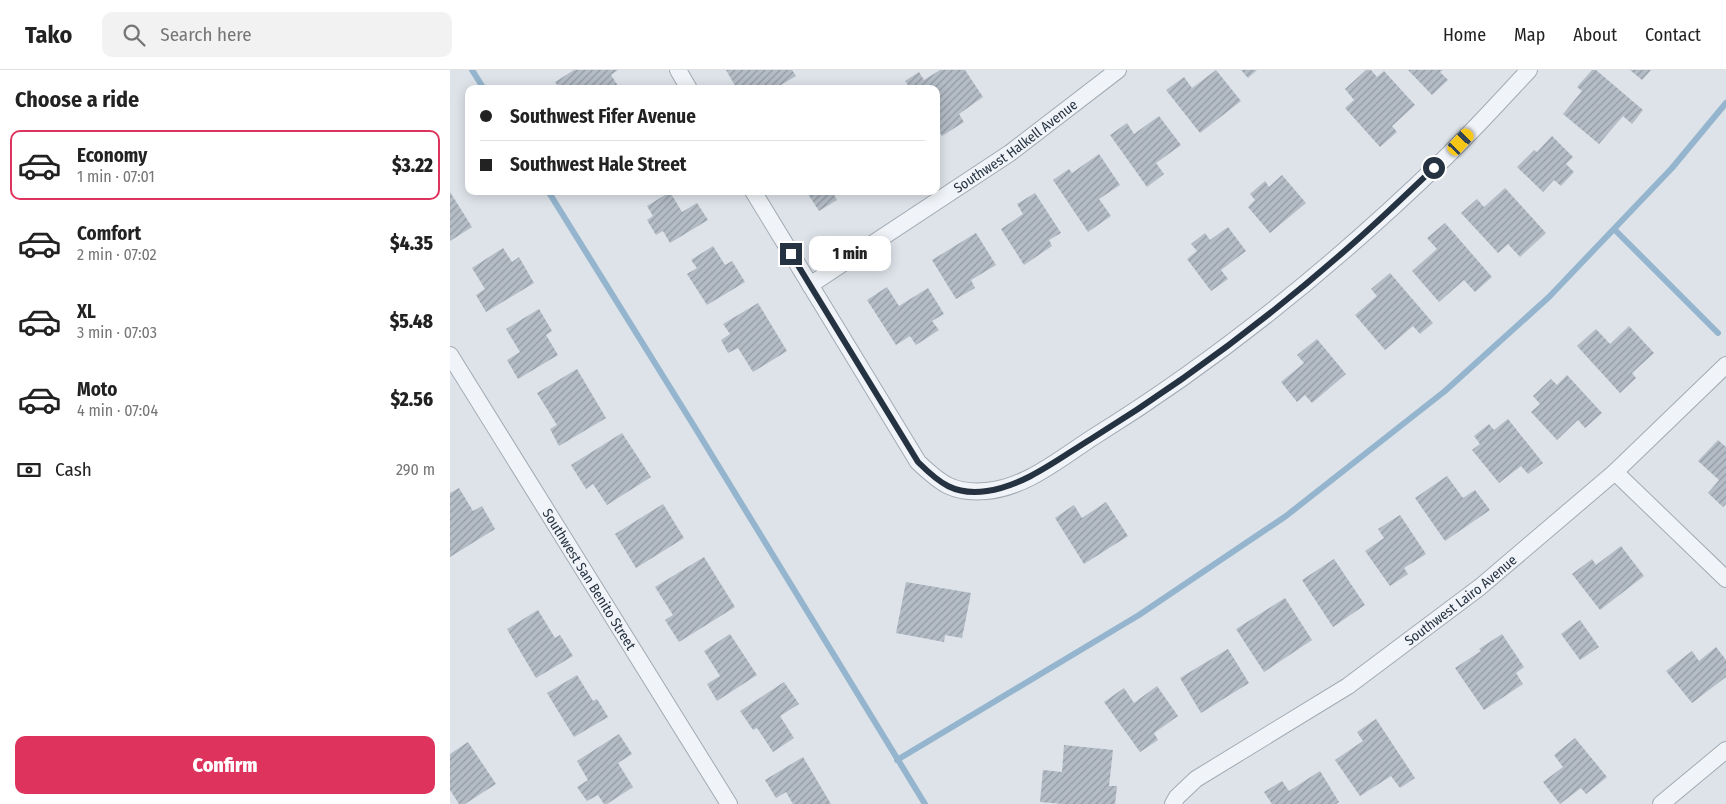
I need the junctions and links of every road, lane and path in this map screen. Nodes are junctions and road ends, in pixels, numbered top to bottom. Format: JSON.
{"nodes":[{"id":1,"x":678,"y":70,"type":"edge"},
{"id":2,"x":1118,"y":70,"type":"edge"},
{"id":3,"x":1529,"y":70,"type":"edge"},
{"id":4,"x":687,"y":85,"type":"edge"},
{"id":5,"x":755,"y":195,"type":"edge"},
{"id":6,"x":810,"y":285,"type":"junction"},
{"id":7,"x":450,"y":355,"type":"edge"},
{"id":8,"x":1726,"y":365,"type":"edge"},
{"id":9,"x":1615,"y":472,"type":"junction"},
{"id":10,"x":1726,"y":579,"type":"edge"},
{"id":11,"x":1726,"y":750,"type":"edge"},
{"id":12,"x":729,"y":804,"type":"edge"},
{"id":13,"x":1173,"y":804,"type":"edge"},
{"id":14,"x":1661,"y":804,"type":"edge"}],
"edges":[{"from":1,"to":4,"type":"street"},
{"from":2,"to":6,"type":"street","name":"Southwest Halkell Avenue"},
{"from":3,"to":6,"type":"street"},
{"from":5,"to":6,"type":"street"},
{"from":7,"to":12,"type":"street","name":"Southwest San Benito Street"},
{"from":8,"to":9,"type":"street","name":"Southwest Lairo Avenue"},
{"from":9,"to":10,"type":"street"},
{"from":9,"to":13,"type":"street","name":"Southwest Lairo Avenue"},
{"from":11,"to":14,"type":"street"}]}
